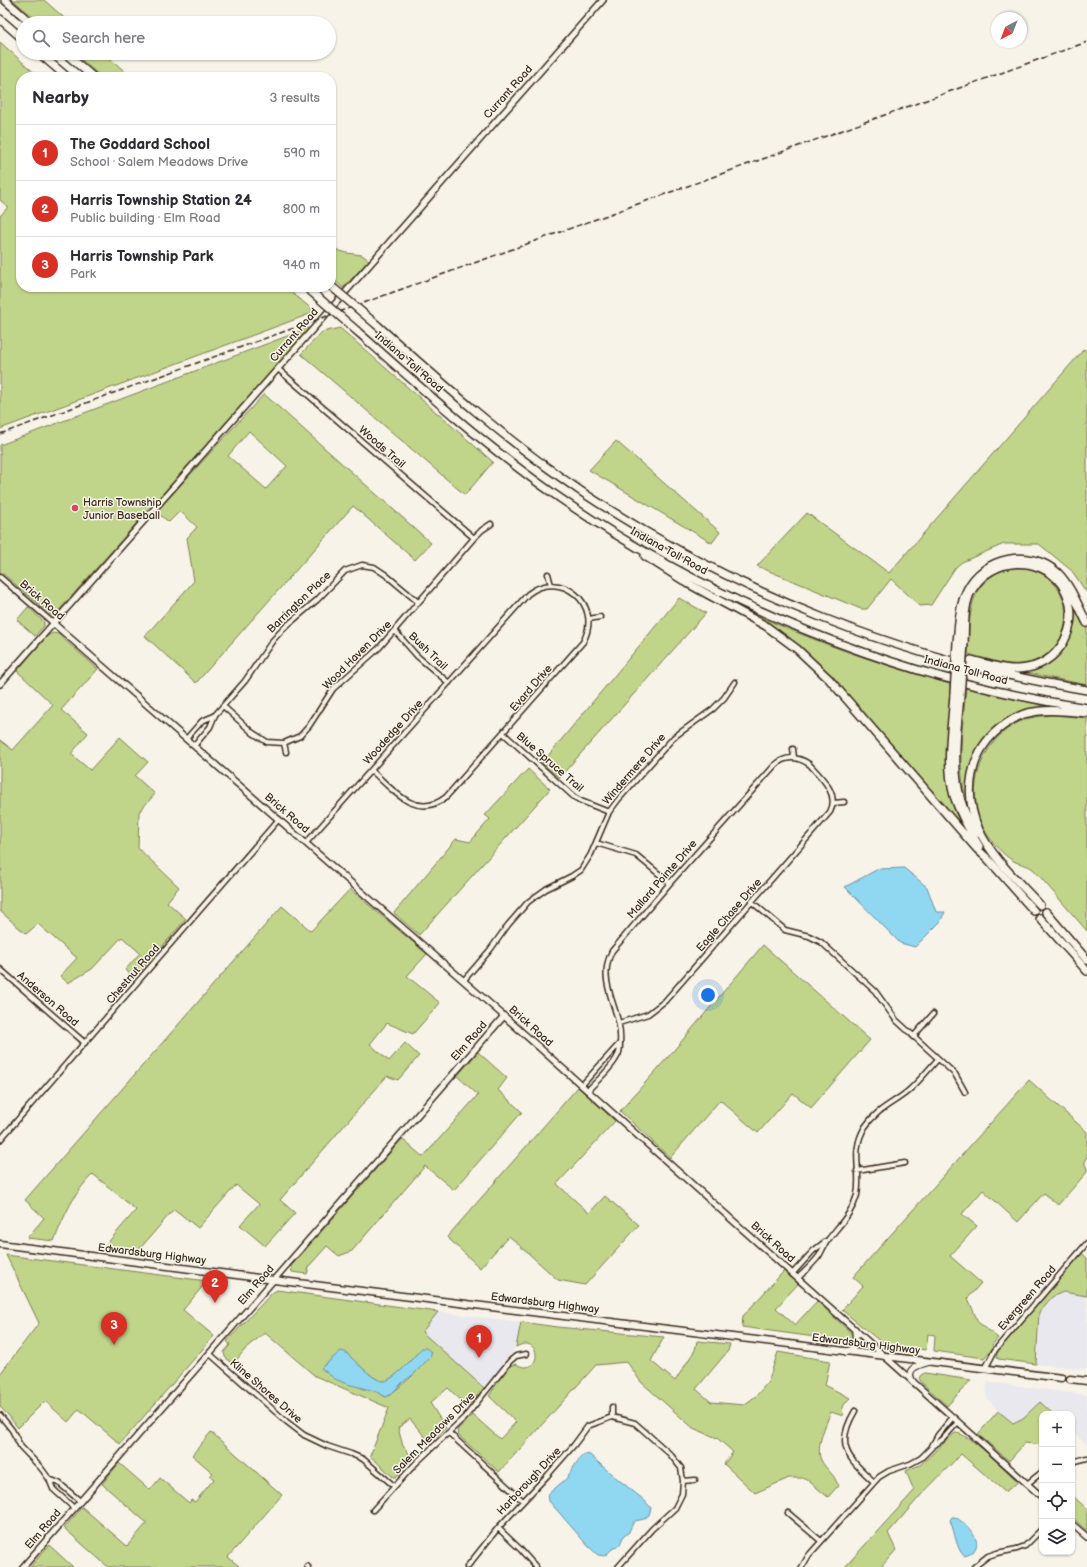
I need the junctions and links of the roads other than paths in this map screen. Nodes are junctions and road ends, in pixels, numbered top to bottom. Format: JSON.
{"nodes":[{"id":1,"x":5,"y":0,"type":"edge"},
{"id":2,"x":602,"y":0,"type":"edge"},
{"id":3,"x":23,"y":16,"type":"edge"},
{"id":4,"x":0,"y":19,"type":"edge"},
{"id":5,"x":16,"y":33,"type":"edge"},
{"id":6,"x":47,"y":60,"type":"edge"},
{"id":7,"x":74,"y":60,"type":"edge"},
{"id":8,"x":61,"y":72,"type":"edge"},
{"id":9,"x":87,"y":72,"type":"edge"},
{"id":10,"x":336,"y":290,"type":"edge"},
{"id":11,"x":312,"y":292,"type":"edge"},
{"id":12,"x":278,"y":369,"type":"junction"},
{"id":13,"x":491,"y":524,"type":"dead end"},
{"id":14,"x":600,"y":524,"type":"junction"},
{"id":15,"x":474,"y":538,"type":"junction"},
{"id":16,"x":548,"y":574,"type":"dead end"},
{"id":17,"x":0,"y":577,"type":"edge"},
{"id":18,"x":551,"y":585,"type":"junction"},
{"id":19,"x":418,"y":602,"type":"junction"},
{"id":20,"x":600,"y":617,"type":"dead end"},
{"id":21,"x":589,"y":619,"type":"junction"},
{"id":22,"x":53,"y":623,"type":"junction"},
{"id":23,"x":1087,"y":623,"type":"edge"},
{"id":24,"x":395,"y":631,"type":"junction"},
{"id":25,"x":960,"y":642,"type":"junction"},
{"id":26,"x":907,"y":647,"type":"junction"},
{"id":27,"x":735,"y":682,"type":"dead end"},
{"id":28,"x":449,"y":683,"type":"junction"},
{"id":29,"x":0,"y":684,"type":"edge"},
{"id":30,"x":1087,"y":690,"type":"edge"},
{"id":31,"x":957,"y":695,"type":"junction"},
{"id":32,"x":223,"y":706,"type":"junction"},
{"id":33,"x":1087,"y":708,"type":"edge"},
{"id":34,"x":1087,"y":713,"type":"edge"},
{"id":35,"x":215,"y":715,"type":"junction"},
{"id":36,"x":503,"y":733,"type":"junction"},
{"id":37,"x":186,"y":739,"type":"junction"},
{"id":38,"x":284,"y":743,"type":"junction"},
{"id":39,"x":194,"y":746,"type":"junction"},
{"id":40,"x":793,"y":749,"type":"dead end"},
{"id":41,"x":286,"y":752,"type":"dead end"},
{"id":42,"x":794,"y":758,"type":"junction"},
{"id":43,"x":372,"y":770,"type":"junction"},
{"id":44,"x":834,"y":800,"type":"junction"},
{"id":45,"x":844,"y":802,"type":"dead end"},
{"id":46,"x":609,"y":812,"type":"junction"},
{"id":47,"x":279,"y":820,"type":"junction"},
{"id":48,"x":596,"y":843,"type":"junction"},
{"id":49,"x":306,"y":844,"type":"junction"},
{"id":50,"x":990,"y":849,"type":"junction"},
{"id":51,"x":988,"y":859,"type":"junction"},
{"id":52,"x":670,"y":883,"type":"junction"},
{"id":53,"x":752,"y":902,"type":"junction"},
{"id":54,"x":1040,"y":905,"type":"dead end"},
{"id":55,"x":1034,"y":911,"type":"dead end"},
{"id":56,"x":1046,"y":912,"type":"dead end"},
{"id":57,"x":1040,"y":918,"type":"dead end"},
{"id":58,"x":1087,"y":960,"type":"edge"},
{"id":59,"x":0,"y":969,"type":"edge"},
{"id":60,"x":1087,"y":971,"type":"edge"},
{"id":61,"x":464,"y":980,"type":"junction"},
{"id":62,"x":933,"y":1014,"type":"dead end"},
{"id":63,"x":504,"y":1016,"type":"junction"},
{"id":64,"x":619,"y":1023,"type":"junction"},
{"id":65,"x":913,"y":1037,"type":"junction"},
{"id":66,"x":85,"y":1042,"type":"junction"},
{"id":67,"x":620,"y":1043,"type":"junction"},
{"id":68,"x":938,"y":1059,"type":"junction"},
{"id":69,"x":582,"y":1085,"type":"junction"},
{"id":70,"x":588,"y":1090,"type":"junction"},
{"id":71,"x":965,"y":1092,"type":"dead end"},
{"id":72,"x":0,"y":1140,"type":"edge"},
{"id":73,"x":905,"y":1164,"type":"dead end"},
{"id":74,"x":857,"y":1171,"type":"junction"},
{"id":75,"x":828,"y":1240,"type":"junction"},
{"id":76,"x":1087,"y":1243,"type":"edge"},
{"id":77,"x":0,"y":1244,"type":"edge"},
{"id":78,"x":793,"y":1273,"type":"junction"},
{"id":79,"x":798,"y":1278,"type":"junction"},
{"id":80,"x":274,"y":1280,"type":"junction"},
{"id":81,"x":855,"y":1330,"type":"junction"},
{"id":82,"x":846,"y":1352,"type":"junction"},
{"id":83,"x":210,"y":1354,"type":"junction"},
{"id":84,"x":526,"y":1354,"type":"dead end"},
{"id":85,"x":885,"y":1357,"type":"junction"},
{"id":86,"x":928,"y":1362,"type":"junction"},
{"id":87,"x":985,"y":1368,"type":"junction"},
{"id":88,"x":1062,"y":1378,"type":"joint"},
{"id":89,"x":1070,"y":1379,"type":"joint"},
{"id":90,"x":913,"y":1382,"type":"junction"},
{"id":91,"x":1087,"y":1382,"type":"edge"},
{"id":92,"x":612,"y":1407,"type":"dead end"},
{"id":93,"x":855,"y":1411,"type":"dead end"},
{"id":94,"x":0,"y":1415,"type":"edge"},
{"id":95,"x":612,"y":1417,"type":"junction"},
{"id":96,"x":953,"y":1417,"type":"junction"},
{"id":97,"x":958,"y":1422,"type":"junction"},
{"id":98,"x":448,"y":1433,"type":"junction"},
{"id":99,"x":932,"y":1447,"type":"junction"},
{"id":100,"x":1087,"y":1458,"type":"edge"},
{"id":101,"x":1075,"y":1461,"type":"edge"},
{"id":102,"x":1039,"y":1474,"type":"edge"},
{"id":103,"x":49,"y":1479,"type":"junction"},
{"id":104,"x":695,"y":1480,"type":"dead end"},
{"id":105,"x":683,"y":1481,"type":"junction"},
{"id":106,"x":874,"y":1482,"type":"junction"},
{"id":107,"x":1027,"y":1484,"type":"junction"},
{"id":108,"x":394,"y":1486,"type":"junction"},
{"id":109,"x":1039,"y":1494,"type":"edge"},
{"id":110,"x":523,"y":1501,"type":"junction"},
{"id":111,"x":80,"y":1502,"type":"junction"},
{"id":112,"x":74,"y":1508,"type":"junction"},
{"id":113,"x":373,"y":1510,"type":"dead end"},
{"id":114,"x":788,"y":1513,"type":"dead end"},
{"id":115,"x":1075,"y":1527,"type":"edge"},
{"id":116,"x":498,"y":1528,"type":"junction"},
{"id":117,"x":1039,"y":1532,"type":"edge"},
{"id":118,"x":1087,"y":1537,"type":"edge"},
{"id":119,"x":821,"y":1541,"type":"junction"},
{"id":120,"x":23,"y":1567,"type":"edge"},
{"id":121,"x":467,"y":1567,"type":"edge"},
{"id":122,"x":536,"y":1567,"type":"edge"},
{"id":123,"x":618,"y":1567,"type":"edge"},
{"id":124,"x":802,"y":1567,"type":"edge"},
{"id":125,"x":974,"y":1567,"type":"edge"}],
"edges":[{"from":1,"to":3,"type":"highway"},
{"from":2,"to":12,"type":"street","name":"Currant Road"},
{"from":4,"to":5,"type":"highway"},
{"from":6,"to":8,"type":"highway"},
{"from":7,"to":9,"type":"highway"},
{"from":10,"to":26,"type":"highway","name":"Indiana Toll Road","bridge":true},
{"from":11,"to":14,"type":"highway","name":"Indiana Toll Road","bridge":true},
{"from":12,"to":15,"type":"street","name":"Woods Trail"},
{"from":12,"to":22,"type":"street","name":"Currant Road"},
{"from":13,"to":15,"type":"street","name":"Wood Haven Drive"},
{"from":14,"to":33,"type":"highway","name":"Indiana Toll Road"},
{"from":14,"to":51,"type":"highway"},
{"from":15,"to":19,"type":"street","name":"Wood Haven Drive"},
{"from":16,"to":18,"type":"street"},
{"from":17,"to":22,"type":"street","name":"Brick Road"},
{"from":18,"to":21,"type":"street"},
{"from":18,"to":28,"type":"street","name":"Woodedge Drive"},
{"from":19,"to":24,"type":"street","name":"Wood Haven Drive"},
{"from":19,"to":32,"type":"street","name":"Barrington Place"},
{"from":20,"to":21,"type":"street"},
{"from":21,"to":36,"type":"street","name":"Evard Drive"},
{"from":22,"to":29,"type":"street","name":"Currant Road"},
{"from":22,"to":37,"type":"street","name":"Brick Road"},
{"from":23,"to":25,"type":"highway"},
{"from":24,"to":28,"type":"street","name":"Bush Trail"},
{"from":24,"to":38,"type":"street","name":"Wood Haven Drive"},
{"from":25,"to":26,"type":"highway"},
{"from":25,"to":31,"type":"highway","bridge":true},
{"from":26,"to":30,"type":"highway","name":"Indiana Toll Road"},
{"from":27,"to":46,"type":"street","name":"Windermere Drive"},
{"from":28,"to":43,"type":"street","name":"Woodedge Drive"},
{"from":31,"to":50,"type":"highway"},
{"from":31,"to":51,"type":"highway"},
{"from":32,"to":35,"type":"street","name":"Barrington Place"},
{"from":32,"to":38,"type":"street"},
{"from":34,"to":50,"type":"highway"},
{"from":35,"to":37,"type":"street","name":"Barrington Place"},
{"from":35,"to":39,"type":"street","name":"Barrington Place"},
{"from":36,"to":43,"type":"street","name":"Evard Drive"},
{"from":36,"to":46,"type":"street","name":"Blue Spruce Trail"},
{"from":37,"to":39,"type":"street","name":"Brick Road"},
{"from":38,"to":41,"type":"street"},
{"from":39,"to":47,"type":"street","name":"Brick Road"},
{"from":40,"to":42,"type":"street"},
{"from":42,"to":44,"type":"street"},
{"from":42,"to":52,"type":"street","name":"Mallard Pointe Drive"},
{"from":43,"to":49,"type":"street","name":"Woodedge Drive"},
{"from":44,"to":45,"type":"street"},
{"from":44,"to":53,"type":"street","name":"Eagle Chase Drive"},
{"from":46,"to":48,"type":"street","name":"Windermere Drive"},
{"from":47,"to":49,"type":"street","name":"Brick Road"},
{"from":47,"to":66,"type":"street","name":"Chestnut Road"},
{"from":48,"to":52,"type":"street"},
{"from":48,"to":61,"type":"street","name":"Windermere Drive"},
{"from":49,"to":61,"type":"street","name":"Brick Road"},
{"from":50,"to":54,"type":"highway"},
{"from":51,"to":55,"type":"highway"},
{"from":52,"to":64,"type":"street","name":"Mallard Pointe Drive"},
{"from":53,"to":64,"type":"street","name":"Eagle Chase Drive"},
{"from":53,"to":65,"type":"street"},
{"from":56,"to":58,"type":"highway"},
{"from":57,"to":60,"type":"highway"},
{"from":59,"to":66,"type":"street","name":"Anderson Road"},
{"from":61,"to":63,"type":"street","name":"Brick Road"},
{"from":62,"to":65,"type":"street"},
{"from":63,"to":69,"type":"street","name":"Brick Road"},
{"from":63,"to":80,"type":"street","name":"Elm Road"},
{"from":64,"to":67,"type":"street","name":"Mallard Pointe Drive"},
{"from":65,"to":68,"type":"street"},
{"from":66,"to":72,"type":"street","name":"Chestnut Road"},
{"from":67,"to":69,"type":"street"},
{"from":67,"to":70,"type":"street","name":"Mallard Pointe Drive"},
{"from":68,"to":71,"type":"street"},
{"from":68,"to":74,"type":"street"},
{"from":69,"to":70,"type":"street","name":"Brick Road"},
{"from":70,"to":78,"type":"street","name":"Brick Road"},
{"from":73,"to":74,"type":"street"},
{"from":74,"to":75,"type":"street"},
{"from":75,"to":78,"type":"street"},
{"from":75,"to":79,"type":"street"},
{"from":76,"to":87,"type":"street","name":"Evergreen Road"},
{"from":77,"to":80,"type":"main road","name":"Edwardsburg Highway"},
{"from":78,"to":79,"type":"street","name":"Brick Road"},
{"from":79,"to":81,"type":"street","name":"Brick Road"},
{"from":80,"to":82,"type":"main road","name":"Edwardsburg Highway"},
{"from":80,"to":83,"type":"street","name":"Elm Road"},
{"from":81,"to":82,"type":"main road"},
{"from":81,"to":85,"type":"street","name":"Brick Road"},
{"from":82,"to":85,"type":"main road","name":"Edwardsburg Highway"},
{"from":83,"to":108,"type":"street","name":"Kline Shores Drive"},
{"from":83,"to":111,"type":"street","name":"Elm Road"},
{"from":84,"to":98,"type":"street","name":"Salem Meadows Drive"},
{"from":85,"to":86,"type":"main road","name":"Edwardsburg Highway"},
{"from":85,"to":90,"type":"street","name":"Brick Road"},
{"from":86,"to":87,"type":"main road","name":"Edwardsburg Highway"},
{"from":86,"to":90,"type":"main road"},
{"from":87,"to":88,"type":"main road","name":"Edwardsburg Highway"},
{"from":88,"to":89,"type":"main road","name":"Edwardsburg Highway"},
{"from":89,"to":91,"type":"main road","name":"Edwardsburg Highway"},
{"from":90,"to":96,"type":"street","name":"Brick Road"},
{"from":92,"to":95,"type":"street"},
{"from":93,"to":106,"type":"street"},
{"from":94,"to":103,"type":"street"},
{"from":95,"to":105,"type":"street"},
{"from":95,"to":110,"type":"street","name":"Harborough Drive"},
{"from":96,"to":97,"type":"street","name":"Brick Road"},
{"from":96,"to":99,"type":"street"},
{"from":97,"to":99,"type":"street"},
{"from":97,"to":107,"type":"street","name":"Brick Road"},
{"from":98,"to":108,"type":"street","name":"Salem Meadows Drive"},
{"from":98,"to":110,"type":"street"},
{"from":99,"to":106,"type":"street"},
{"from":100,"to":101,"type":"street"},
{"from":102,"to":107,"type":"street"},
{"from":103,"to":111,"type":"street"},
{"from":103,"to":112,"type":"street"},
{"from":104,"to":105,"type":"street"},
{"from":105,"to":123,"type":"street"},
{"from":106,"to":119,"type":"street"},
{"from":107,"to":109,"type":"street","name":"Brick Road"},
{"from":108,"to":113,"type":"street","name":"Salem Meadows Drive"},
{"from":110,"to":116,"type":"street","name":"Harborough Drive"},
{"from":111,"to":112,"type":"street","name":"Elm Road"},
{"from":112,"to":120,"type":"street","name":"Elm Road"},
{"from":114,"to":119,"type":"street"},
{"from":115,"to":118,"type":"street"},
{"from":116,"to":121,"type":"street","name":"Harborough Drive"},
{"from":116,"to":122,"type":"street"},
{"from":117,"to":125,"type":"street"},
{"from":119,"to":124,"type":"street"}]}
